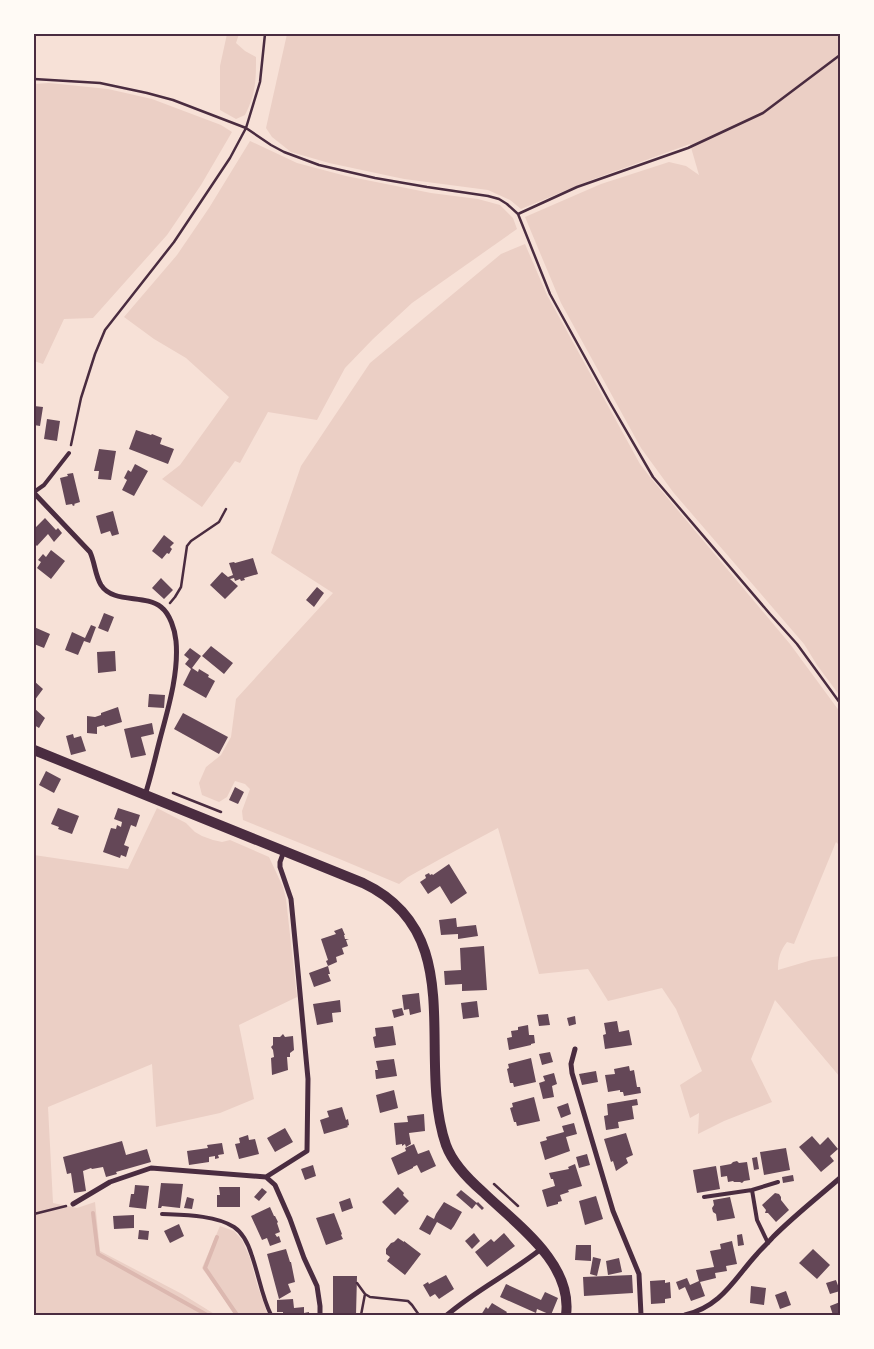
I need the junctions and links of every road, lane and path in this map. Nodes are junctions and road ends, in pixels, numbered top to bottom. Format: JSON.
{"nodes":[{"id":1,"x":265,"y":34,"type":"edge"},
{"id":2,"x":840,"y":55,"type":"edge"},
{"id":3,"x":34,"y":79,"type":"edge"},
{"id":4,"x":246,"y":128,"type":"junction"},
{"id":5,"x":518,"y":214,"type":"junction"},
{"id":6,"x":69,"y":453,"type":"joint"},
{"id":7,"x":34,"y":493,"type":"edge"},
{"id":8,"x":226,"y":509,"type":"dead end"},
{"id":9,"x":164,"y":610,"type":"junction"},
{"id":10,"x":840,"y":703,"type":"edge"},
{"id":11,"x":34,"y":750,"type":"edge"},
{"id":12,"x":173,"y":792,"type":"dead end"},
{"id":13,"x":145,"y":795,"type":"junction"},
{"id":14,"x":221,"y":812,"type":"dead end"},
{"id":15,"x":284,"y":851,"type":"junction"},
{"id":16,"x":575,"y":1049,"type":"dead end"},
{"id":17,"x":266,"y":1176,"type":"junction"},
{"id":18,"x":840,"y":1178,"type":"edge"},
{"id":19,"x":778,"y":1182,"type":"dead end"},
{"id":20,"x":494,"y":1184,"type":"dead end"},
{"id":21,"x":752,"y":1190,"type":"junction"},
{"id":22,"x":704,"y":1197,"type":"dead end"},
{"id":23,"x":74,"y":1204,"type":"joint"},
{"id":24,"x":518,"y":1206,"type":"dead end"},
{"id":25,"x":34,"y":1214,"type":"edge"},
{"id":26,"x":162,"y":1214,"type":"dead end"},
{"id":27,"x":768,"y":1243,"type":"junction"},
{"id":28,"x":541,"y":1249,"type":"junction"},
{"id":29,"x":356,"y":1283,"type":"dead end"},
{"id":30,"x":365,"y":1294,"type":"junction"},
{"id":31,"x":271,"y":1315,"type":"edge"},
{"id":32,"x":320,"y":1315,"type":"edge"},
{"id":33,"x":361,"y":1315,"type":"edge"},
{"id":34,"x":419,"y":1315,"type":"edge"},
{"id":35,"x":447,"y":1315,"type":"edge"},
{"id":36,"x":566,"y":1315,"type":"edge"},
{"id":37,"x":641,"y":1315,"type":"edge"},
{"id":38,"x":685,"y":1315,"type":"edge"}],
"edges":[{"from":1,"to":4,"type":"path"},
{"from":2,"to":5,"type":"path"},
{"from":3,"to":4,"type":"path"},
{"from":4,"to":5,"type":"path"},
{"from":4,"to":6,"type":"path"},
{"from":5,"to":10,"type":"path"},
{"from":6,"to":7,"type":"lane"},
{"from":7,"to":9,"type":"street"},
{"from":8,"to":9,"type":"path"},
{"from":9,"to":13,"type":"street"},
{"from":11,"to":13,"type":"main road"},
{"from":12,"to":14,"type":"path"},
{"from":13,"to":15,"type":"main road"},
{"from":15,"to":17,"type":"street"},
{"from":15,"to":28,"type":"main road"},
{"from":16,"to":37,"type":"street"},
{"from":17,"to":23,"type":"street"},
{"from":17,"to":32,"type":"street"},
{"from":18,"to":27,"type":"street"},
{"from":19,"to":21,"type":"lane"},
{"from":20,"to":24,"type":"path"},
{"from":21,"to":22,"type":"lane"},
{"from":21,"to":27,"type":"lane"},
{"from":23,"to":25,"type":"path"},
{"from":26,"to":31,"type":"lane"},
{"from":27,"to":38,"type":"street"},
{"from":28,"to":35,"type":"street"},
{"from":28,"to":36,"type":"main road"},
{"from":29,"to":30,"type":"path"},
{"from":30,"to":33,"type":"path"},
{"from":30,"to":34,"type":"path"}]}
